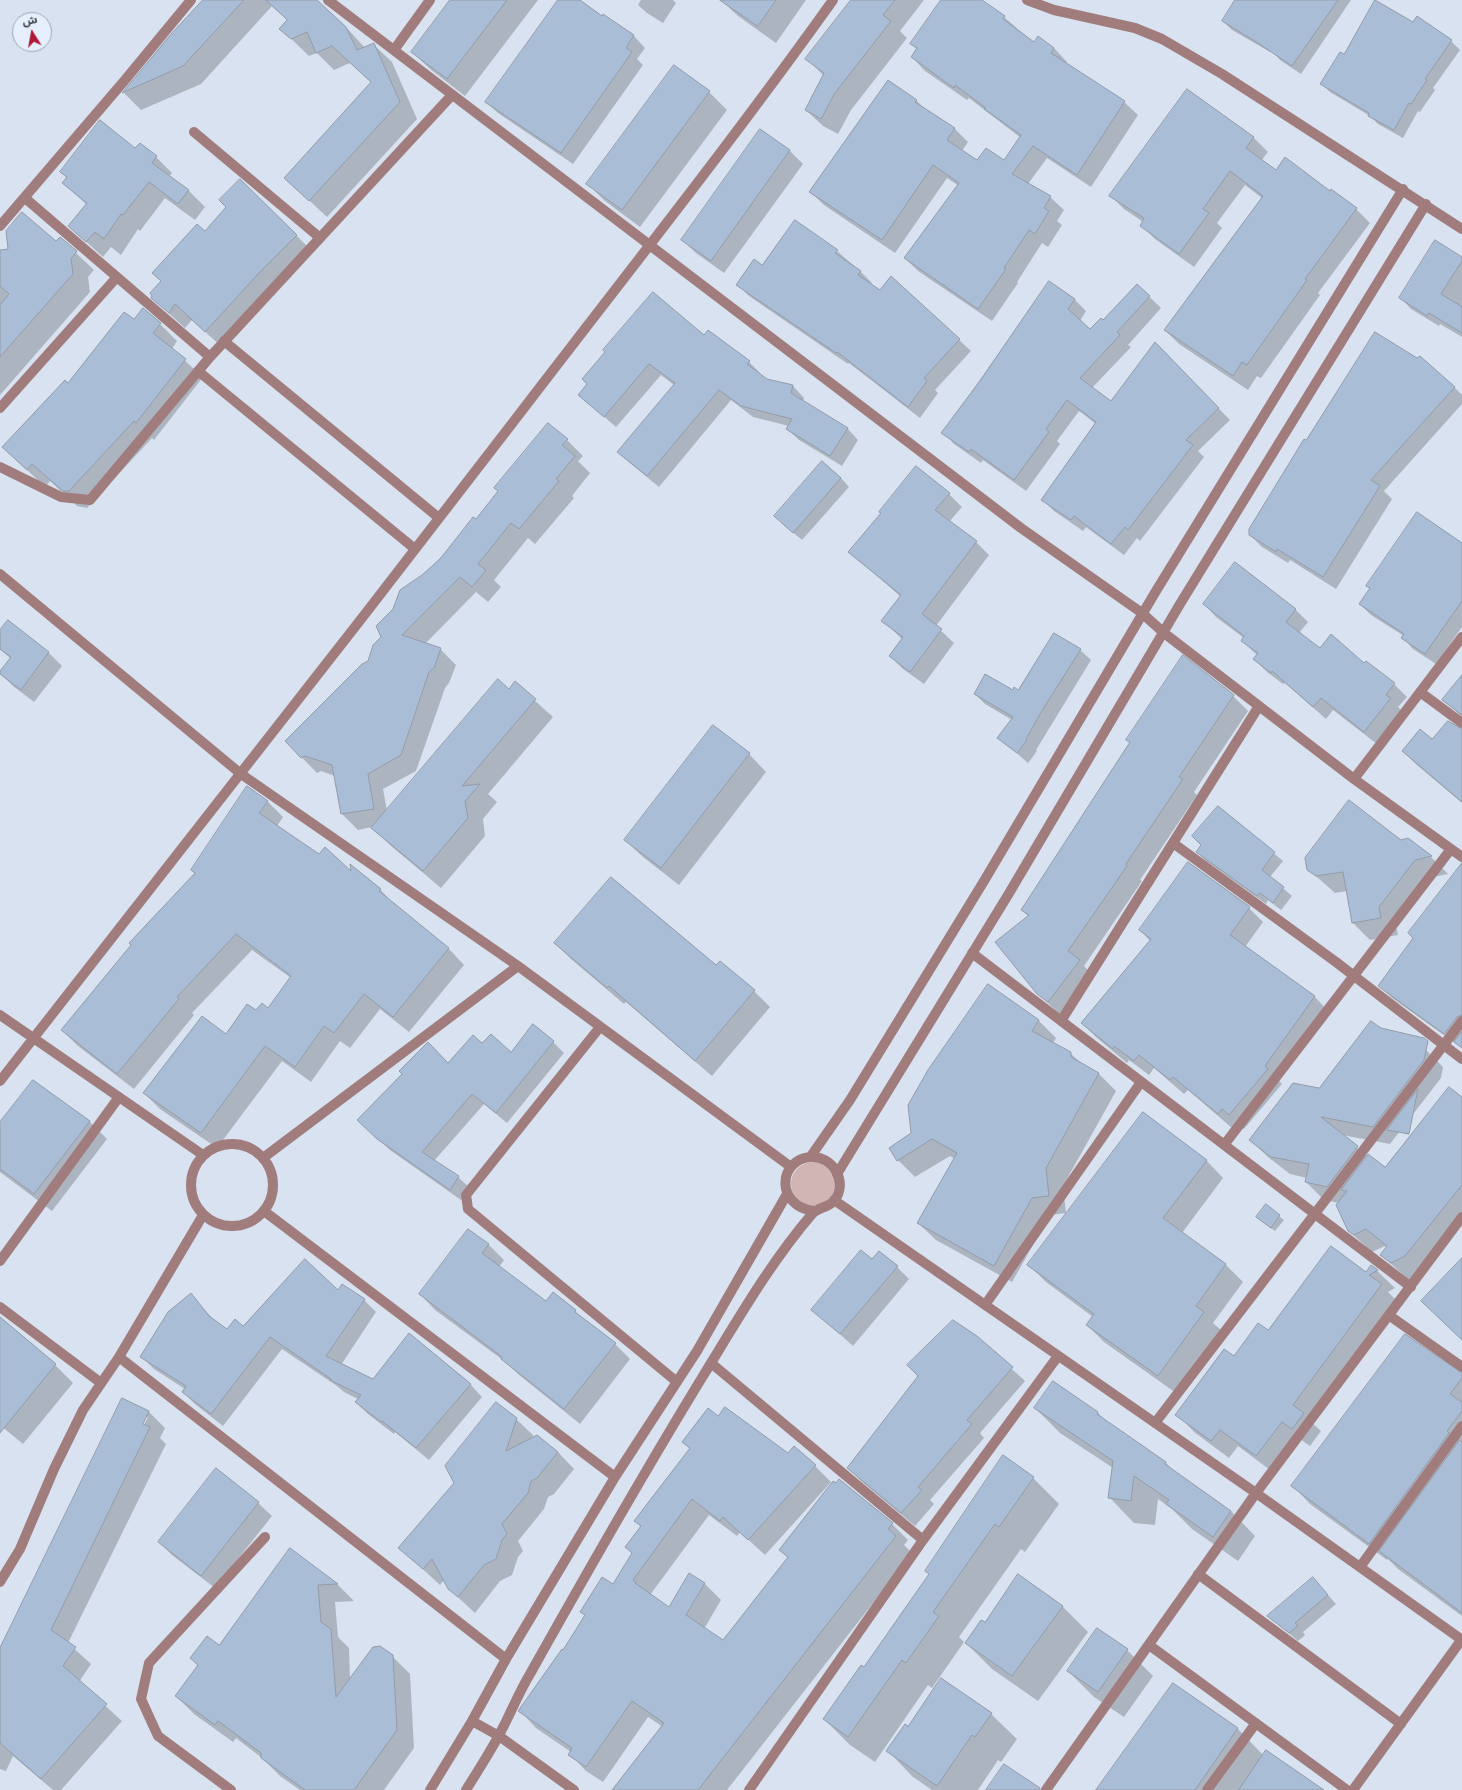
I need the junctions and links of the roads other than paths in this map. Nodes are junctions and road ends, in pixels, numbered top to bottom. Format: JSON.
{"nodes":[{"id":1,"x":191,"y":0,"type":"edge"},
{"id":2,"x":328,"y":0,"type":"edge"},
{"id":3,"x":430,"y":0,"type":"edge"},
{"id":4,"x":833,"y":0,"type":"edge"},
{"id":5,"x":1027,"y":0,"type":"edge"},
{"id":6,"x":394,"y":50,"type":"junction"},
{"id":7,"x":452,"y":95,"type":"junction"},
{"id":8,"x":194,"y":132,"type":"dead end"},
{"id":9,"x":1403,"y":189,"type":"junction"},
{"id":10,"x":25,"y":198,"type":"junction"},
{"id":11,"x":1426,"y":204,"type":"junction"},
{"id":12,"x":0,"y":226,"type":"edge"},
{"id":13,"x":1462,"y":229,"type":"edge"},
{"id":14,"x":319,"y":237,"type":"junction"},
{"id":15,"x":649,"y":246,"type":"junction"},
{"id":16,"x":117,"y":277,"type":"junction"},
{"id":17,"x":224,"y":341,"type":"junction"},
{"id":18,"x":210,"y":356,"type":"junction"},
{"id":19,"x":198,"y":371,"type":"junction"},
{"id":20,"x":0,"y":408,"type":"edge"},
{"id":21,"x":0,"y":467,"type":"edge"},
{"id":22,"x":440,"y":518,"type":"junction"},
{"id":23,"x":415,"y":549,"type":"junction"},
{"id":24,"x":0,"y":574,"type":"edge"},
{"id":25,"x":1142,"y":613,"type":"junction"},
{"id":26,"x":1164,"y":633,"type":"junction"},
{"id":27,"x":1462,"y":637,"type":"edge"},
{"id":28,"x":1420,"y":692,"type":"junction"},
{"id":29,"x":1259,"y":706,"type":"junction"},
{"id":30,"x":1462,"y":723,"type":"edge"},
{"id":31,"x":242,"y":774,"type":"junction"},
{"id":32,"x":1354,"y":779,"type":"junction"},
{"id":33,"x":1173,"y":844,"type":"junction"},
{"id":34,"x":1451,"y":849,"type":"junction"},
{"id":35,"x":1462,"y":857,"type":"edge"},
{"id":36,"x":972,"y":953,"type":"junction"},
{"id":37,"x":518,"y":966,"type":"junction"},
{"id":38,"x":1354,"y":976,"type":"junction"},
{"id":39,"x":0,"y":1015,"type":"edge"},
{"id":40,"x":1462,"y":1020,"type":"edge"},
{"id":41,"x":1061,"y":1021,"type":"junction"},
{"id":42,"x":600,"y":1027,"type":"junction"},
{"id":43,"x":33,"y":1039,"type":"junction"},
{"id":44,"x":1443,"y":1045,"type":"junction"},
{"id":45,"x":1462,"y":1059,"type":"edge"},
{"id":46,"x":0,"y":1081,"type":"edge"},
{"id":47,"x":1141,"y":1082,"type":"junction"},
{"id":48,"x":119,"y":1097,"type":"junction"},
{"id":49,"x":1224,"y":1145,"type":"junction"},
{"id":50,"x":203,"y":1155,"type":"junction"},
{"id":51,"x":811,"y":1156,"type":"junction"},
{"id":52,"x":263,"y":1158,"type":"junction"},
{"id":53,"x":791,"y":1167,"type":"junction"},
{"id":54,"x":837,"y":1174,"type":"junction"},
{"id":55,"x":787,"y":1194,"type":"junction"},
{"id":56,"x":834,"y":1200,"type":"junction"},
{"id":57,"x":264,"y":1211,"type":"junction"},
{"id":58,"x":814,"y":1211,"type":"junction"},
{"id":59,"x":1315,"y":1214,"type":"junction"},
{"id":60,"x":203,"y":1215,"type":"junction"},
{"id":61,"x":1462,"y":1217,"type":"edge"},
{"id":62,"x":0,"y":1261,"type":"edge"},
{"id":63,"x":1411,"y":1287,"type":"junction"},
{"id":64,"x":985,"y":1305,"type":"junction"},
{"id":65,"x":0,"y":1307,"type":"edge"},
{"id":66,"x":1390,"y":1316,"type":"junction"},
{"id":67,"x":1058,"y":1356,"type":"junction"},
{"id":68,"x":119,"y":1357,"type":"junction"},
{"id":69,"x":711,"y":1364,"type":"junction"},
{"id":70,"x":1462,"y":1367,"type":"edge"},
{"id":71,"x":676,"y":1382,"type":"junction"},
{"id":72,"x":101,"y":1383,"type":"junction"},
{"id":73,"x":1155,"y":1423,"type":"junction"},
{"id":74,"x":1462,"y":1426,"type":"edge"},
{"id":75,"x":615,"y":1477,"type":"junction"},
{"id":76,"x":1256,"y":1493,"type":"junction"},
{"id":77,"x":265,"y":1537,"type":"dead end"},
{"id":78,"x":923,"y":1540,"type":"junction"},
{"id":79,"x":1360,"y":1567,"type":"junction"},
{"id":80,"x":1198,"y":1574,"type":"junction"},
{"id":81,"x":0,"y":1582,"type":"edge"},
{"id":82,"x":1462,"y":1640,"type":"edge"},
{"id":83,"x":1148,"y":1644,"type":"junction"},
{"id":84,"x":506,"y":1659,"type":"junction"},
{"id":85,"x":472,"y":1721,"type":"junction"},
{"id":86,"x":1256,"y":1723,"type":"junction"},
{"id":87,"x":1401,"y":1724,"type":"junction"},
{"id":88,"x":499,"y":1736,"type":"junction"},
{"id":89,"x":231,"y":1790,"type":"edge"},
{"id":90,"x":430,"y":1790,"type":"edge"},
{"id":91,"x":466,"y":1790,"type":"edge"},
{"id":92,"x":574,"y":1790,"type":"edge"},
{"id":93,"x":749,"y":1790,"type":"edge"},
{"id":94,"x":1046,"y":1790,"type":"edge"},
{"id":95,"x":1207,"y":1790,"type":"edge"},
{"id":96,"x":1347,"y":1790,"type":"edge"},
{"id":97,"x":1353,"y":1790,"type":"edge"}],
"edges":[{"from":1,"to":10,"type":"street"},
{"from":2,"to":6,"type":"street"},
{"from":3,"to":6,"type":"street"},
{"from":4,"to":15,"type":"street"},
{"from":5,"to":9,"type":"street"},
{"from":6,"to":7,"type":"street"},
{"from":7,"to":14,"type":"street"},
{"from":7,"to":15,"type":"street"},
{"from":8,"to":14,"type":"street"},
{"from":9,"to":11,"type":"street"},
{"from":9,"to":25,"type":"street"},
{"from":10,"to":12,"type":"street"},
{"from":10,"to":16,"type":"street"},
{"from":11,"to":13,"type":"street"},
{"from":11,"to":26,"type":"street"},
{"from":14,"to":17,"type":"street"},
{"from":15,"to":22,"type":"street"},
{"from":15,"to":25,"type":"street"},
{"from":16,"to":18,"type":"street"},
{"from":16,"to":20,"type":"street"},
{"from":17,"to":18,"type":"street"},
{"from":17,"to":22,"type":"street"},
{"from":18,"to":19,"type":"street"},
{"from":19,"to":21,"type":"street"},
{"from":19,"to":23,"type":"street"},
{"from":22,"to":23,"type":"street"},
{"from":23,"to":31,"type":"street"},
{"from":24,"to":31,"type":"street"},
{"from":25,"to":26,"type":"street"},
{"from":25,"to":51,"type":"street"},
{"from":26,"to":29,"type":"street"},
{"from":26,"to":36,"type":"street"},
{"from":27,"to":28,"type":"street"},
{"from":28,"to":30,"type":"street"},
{"from":28,"to":32,"type":"street"},
{"from":29,"to":32,"type":"street"},
{"from":29,"to":33,"type":"street"},
{"from":31,"to":37,"type":"street"},
{"from":31,"to":43,"type":"street"},
{"from":32,"to":34,"type":"street"},
{"from":33,"to":38,"type":"street"},
{"from":33,"to":41,"type":"street"},
{"from":34,"to":35,"type":"street"},
{"from":34,"to":38,"type":"street"},
{"from":36,"to":41,"type":"street"},
{"from":36,"to":54,"type":"street"},
{"from":37,"to":42,"type":"street"},
{"from":37,"to":52,"type":"street"},
{"from":38,"to":44,"type":"street"},
{"from":38,"to":49,"type":"street"},
{"from":39,"to":43,"type":"street"},
{"from":40,"to":44,"type":"street"},
{"from":41,"to":47,"type":"street"},
{"from":42,"to":53,"type":"street"},
{"from":42,"to":71,"type":"street"},
{"from":43,"to":46,"type":"street"},
{"from":43,"to":48,"type":"street"},
{"from":44,"to":45,"type":"street"},
{"from":44,"to":59,"type":"street"},
{"from":47,"to":49,"type":"street"},
{"from":47,"to":64,"type":"street"},
{"from":48,"to":50,"type":"street"},
{"from":48,"to":62,"type":"street"},
{"from":49,"to":59,"type":"street"},
{"from":50,"to":52,"type":"street"},
{"from":50,"to":60,"type":"street"},
{"from":51,"to":53,"type":"street"},
{"from":51,"to":54,"type":"street"},
{"from":52,"to":57,"type":"street"},
{"from":53,"to":55,"type":"street"},
{"from":54,"to":56,"type":"street"},
{"from":55,"to":58,"type":"street"},
{"from":55,"to":71,"type":"street"},
{"from":56,"to":58,"type":"street"},
{"from":56,"to":64,"type":"street"},
{"from":57,"to":60,"type":"street"},
{"from":57,"to":75,"type":"street"},
{"from":58,"to":69,"type":"street"},
{"from":59,"to":63,"type":"street"},
{"from":59,"to":73,"type":"street"},
{"from":60,"to":68,"type":"street"},
{"from":61,"to":63,"type":"street"},
{"from":63,"to":66,"type":"street"},
{"from":64,"to":67,"type":"street"},
{"from":65,"to":72,"type":"street"},
{"from":66,"to":70,"type":"street"},
{"from":66,"to":76,"type":"street"},
{"from":67,"to":73,"type":"street"},
{"from":67,"to":78,"type":"street"},
{"from":68,"to":72,"type":"street"},
{"from":68,"to":84,"type":"street"},
{"from":69,"to":78,"type":"street"},
{"from":69,"to":88,"type":"street"},
{"from":71,"to":75,"type":"street"},
{"from":72,"to":81,"type":"street"},
{"from":73,"to":76,"type":"street"},
{"from":74,"to":79,"type":"street"},
{"from":75,"to":84,"type":"street"},
{"from":76,"to":79,"type":"street"},
{"from":76,"to":80,"type":"street"},
{"from":77,"to":89,"type":"street"},
{"from":78,"to":93,"type":"street"},
{"from":79,"to":82,"type":"street"},
{"from":80,"to":83,"type":"street"},
{"from":80,"to":87,"type":"street"},
{"from":82,"to":87,"type":"street"},
{"from":83,"to":86,"type":"street"},
{"from":83,"to":94,"type":"street"},
{"from":84,"to":85,"type":"street"},
{"from":85,"to":88,"type":"street"},
{"from":85,"to":90,"type":"street"},
{"from":86,"to":95,"type":"street"},
{"from":86,"to":96,"type":"street"},
{"from":87,"to":97,"type":"street"},
{"from":88,"to":91,"type":"street"},
{"from":88,"to":92,"type":"street"}]}
